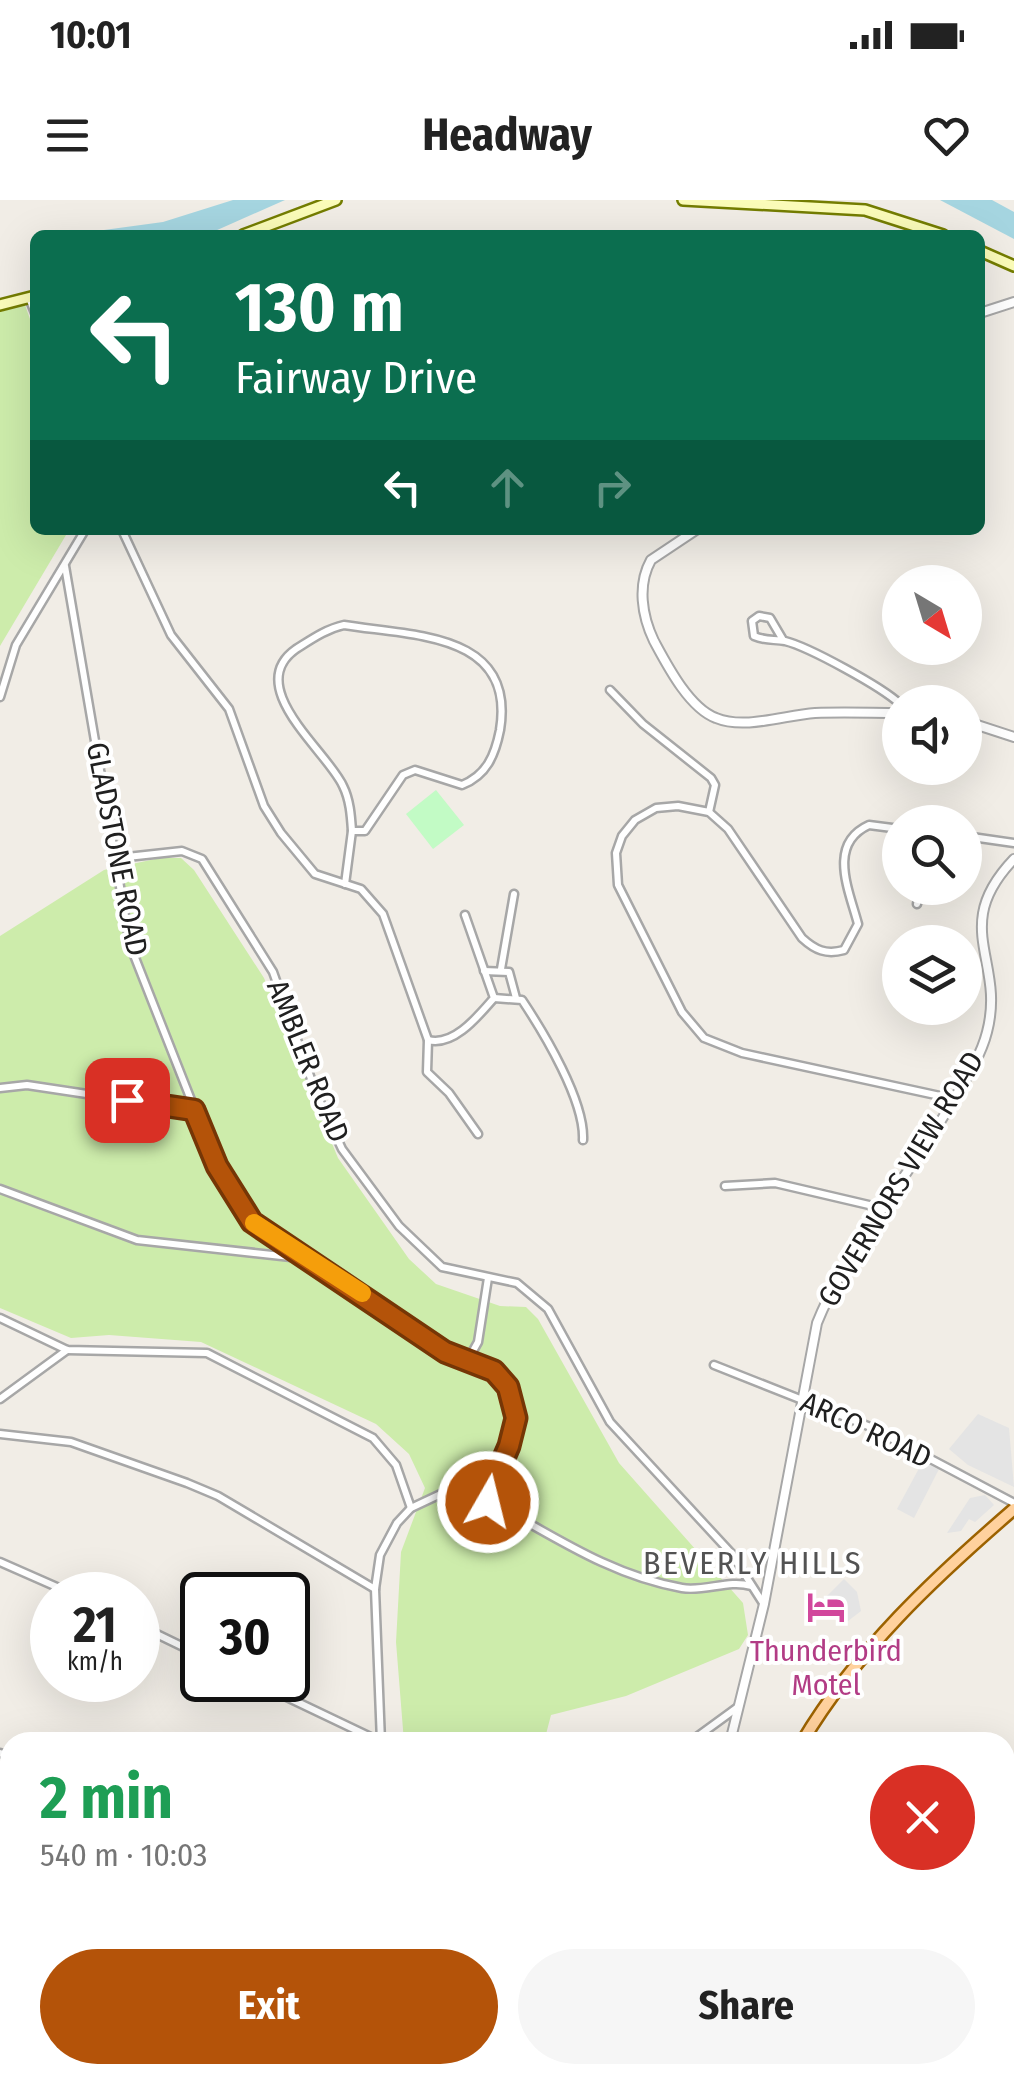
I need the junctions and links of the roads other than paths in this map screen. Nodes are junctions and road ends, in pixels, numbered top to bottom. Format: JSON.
{"nodes":[{"id":1,"x":336,"y":200,"type":"edge"},
{"id":2,"x":684,"y":200,"type":"edge"},
{"id":3,"x":752,"y":201,"type":"edge"},
{"id":4,"x":256,"y":230,"type":"edge"},
{"id":5,"x":927,"y":230,"type":"edge"},
{"id":6,"x":985,"y":253,"type":"edge"},
{"id":7,"x":1014,"y":266,"type":"edge"},
{"id":8,"x":30,"y":298,"type":"edge"},
{"id":9,"x":1014,"y":302,"type":"edge"},
{"id":10,"x":0,"y":305,"type":"edge"},
{"id":11,"x":985,"y":311,"type":"edge"},
{"id":12,"x":82,"y":535,"type":"edge"},
{"id":13,"x":124,"y":535,"type":"edge"},
{"id":14,"x":688,"y":535,"type":"edge"},
{"id":15,"x":66,"y":566,"type":"junction"},
{"id":16,"x":783,"y":640,"type":"junction"},
{"id":17,"x":610,"y":690,"type":"dead end"},
{"id":18,"x":882,"y":691,"type":"edge"},
{"id":19,"x":0,"y":697,"type":"edge"},
{"id":20,"x":882,"y":713,"type":"edge"},
{"id":21,"x":982,"y":726,"type":"edge"},
{"id":22,"x":1014,"y":737,"type":"edge"},
{"id":23,"x":709,"y":812,"type":"junction"},
{"id":24,"x":882,"y":826,"type":"edge"},
{"id":25,"x":352,"y":831,"type":"junction"},
{"id":26,"x":982,"y":838,"type":"edge"},
{"id":27,"x":1014,"y":842,"type":"edge"},
{"id":28,"x":118,"y":858,"type":"junction"},
{"id":29,"x":1014,"y":858,"type":"edge"},
{"id":30,"x":345,"y":884,"type":"junction"},
{"id":31,"x":514,"y":894,"type":"dead end"},
{"id":32,"x":465,"y":915,"type":"dead end"},
{"id":33,"x":501,"y":969,"type":"junction"},
{"id":34,"x":484,"y":972,"type":"junction"},
{"id":35,"x":494,"y":998,"type":"junction"},
{"id":36,"x":516,"y":998,"type":"junction"},
{"id":37,"x":428,"y":1040,"type":"junction"},
{"id":38,"x":0,"y":1088,"type":"edge"},
{"id":39,"x":954,"y":1099,"type":"junction"},
{"id":40,"x":194,"y":1110,"type":"junction"},
{"id":41,"x":478,"y":1134,"type":"dead end"},
{"id":42,"x":583,"y":1140,"type":"dead end"},
{"id":43,"x":725,"y":1186,"type":"dead end"},
{"id":44,"x":0,"y":1190,"type":"edge"},
{"id":45,"x":886,"y":1209,"type":"junction"},
{"id":46,"x":309,"y":1258,"type":"junction"},
{"id":47,"x":488,"y":1278,"type":"junction"},
{"id":48,"x":0,"y":1318,"type":"edge"},
{"id":49,"x":67,"y":1350,"type":"junction"},
{"id":50,"x":469,"y":1358,"type":"junction"},
{"id":51,"x":714,"y":1366,"type":"dead end"},
{"id":52,"x":0,"y":1398,"type":"edge"},
{"id":53,"x":802,"y":1398,"type":"junction"},
{"id":54,"x":0,"y":1434,"type":"edge"},
{"id":55,"x":470,"y":1490,"type":"junction"},
{"id":56,"x":1014,"y":1506,"type":"edge"},
{"id":57,"x":411,"y":1508,"type":"junction"},
{"id":58,"x":0,"y":1562,"type":"edge"},
{"id":59,"x":30,"y":1575,"type":"edge"},
{"id":60,"x":752,"y":1587,"type":"junction"},
{"id":61,"x":374,"y":1589,"type":"junction"},
{"id":62,"x":764,"y":1604,"type":"junction"},
{"id":63,"x":298,"y":1702,"type":"edge"},
{"id":64,"x":738,"y":1707,"type":"junction"},
{"id":65,"x":360,"y":1732,"type":"edge"},
{"id":66,"x":381,"y":1732,"type":"edge"},
{"id":67,"x":704,"y":1732,"type":"edge"},
{"id":68,"x":732,"y":1732,"type":"edge"},
{"id":69,"x":808,"y":1732,"type":"edge"}],
"edges":[{"from":1,"to":4,"type":"main road"},
{"from":2,"to":3,"type":"main road"},
{"from":3,"to":5,"type":"main road"},
{"from":6,"to":7,"type":"main road"},
{"from":8,"to":10,"type":"main road"},
{"from":9,"to":11,"type":"street"},
{"from":12,"to":15,"type":"street"},
{"from":13,"to":30,"type":"street"},
{"from":14,"to":20,"type":"street"},
{"from":15,"to":19,"type":"street"},
{"from":15,"to":28,"type":"street","name":"GLADSTONE ROAD"},
{"from":16,"to":16,"type":"street"},
{"from":16,"to":18,"type":"street"},
{"from":17,"to":23,"type":"street"},
{"from":21,"to":22,"type":"street"},
{"from":23,"to":24,"type":"street"},
{"from":23,"to":39,"type":"street"},
{"from":25,"to":25,"type":"street"},
{"from":25,"to":30,"type":"street"},
{"from":26,"to":27,"type":"street"},
{"from":28,"to":40,"type":"street","name":"GLADSTONE ROAD"},
{"from":28,"to":47,"type":"street","name":"AMBLER ROAD"},
{"from":29,"to":39,"type":"street","name":"GOVERNORS VIEW ROAD"},
{"from":30,"to":37,"type":"street"},
{"from":31,"to":33,"type":"street"},
{"from":32,"to":34,"type":"street"},
{"from":33,"to":34,"type":"street"},
{"from":33,"to":36,"type":"street"},
{"from":34,"to":35,"type":"street"},
{"from":35,"to":36,"type":"street"},
{"from":35,"to":37,"type":"street"},
{"from":36,"to":42,"type":"street"},
{"from":37,"to":41,"type":"street"},
{"from":38,"to":40,"type":"street"},
{"from":39,"to":45,"type":"street","name":"GOVERNORS VIEW ROAD"},
{"from":40,"to":46,"type":"street","name":"GLADSTONE ROAD"},
{"from":43,"to":45,"type":"street"},
{"from":44,"to":46,"type":"street"},
{"from":45,"to":53,"type":"street","name":"GOVERNORS VIEW ROAD"},
{"from":46,"to":50,"type":"street","name":"GLADSTONE ROAD"},
{"from":47,"to":50,"type":"street"},
{"from":47,"to":60,"type":"street","name":"AMBLER ROAD"},
{"from":48,"to":49,"type":"street"},
{"from":49,"to":52,"type":"street"},
{"from":49,"to":57,"type":"street"},
{"from":50,"to":55,"type":"street","name":"GLADSTONE ROAD"},
{"from":51,"to":53,"type":"street","name":"ARCO ROAD"},
{"from":53,"to":56,"type":"street","name":"ARCO ROAD"},
{"from":53,"to":62,"type":"street","name":"GOVERNORS VIEW ROAD"},
{"from":54,"to":61,"type":"street"},
{"from":55,"to":57,"type":"street"},
{"from":55,"to":60,"type":"street"},
{"from":56,"to":69,"type":"main road"},
{"from":57,"to":61,"type":"street"},
{"from":58,"to":59,"type":"street"},
{"from":60,"to":62,"type":"street","name":"AMBLER ROAD"},
{"from":61,"to":66,"type":"street"},
{"from":62,"to":64,"type":"street","name":"GOVERNORS VIEW ROAD"},
{"from":63,"to":65,"type":"street"},
{"from":64,"to":67,"type":"street"},
{"from":64,"to":68,"type":"street","name":"GOVERNORS VIEW ROAD"}]}
